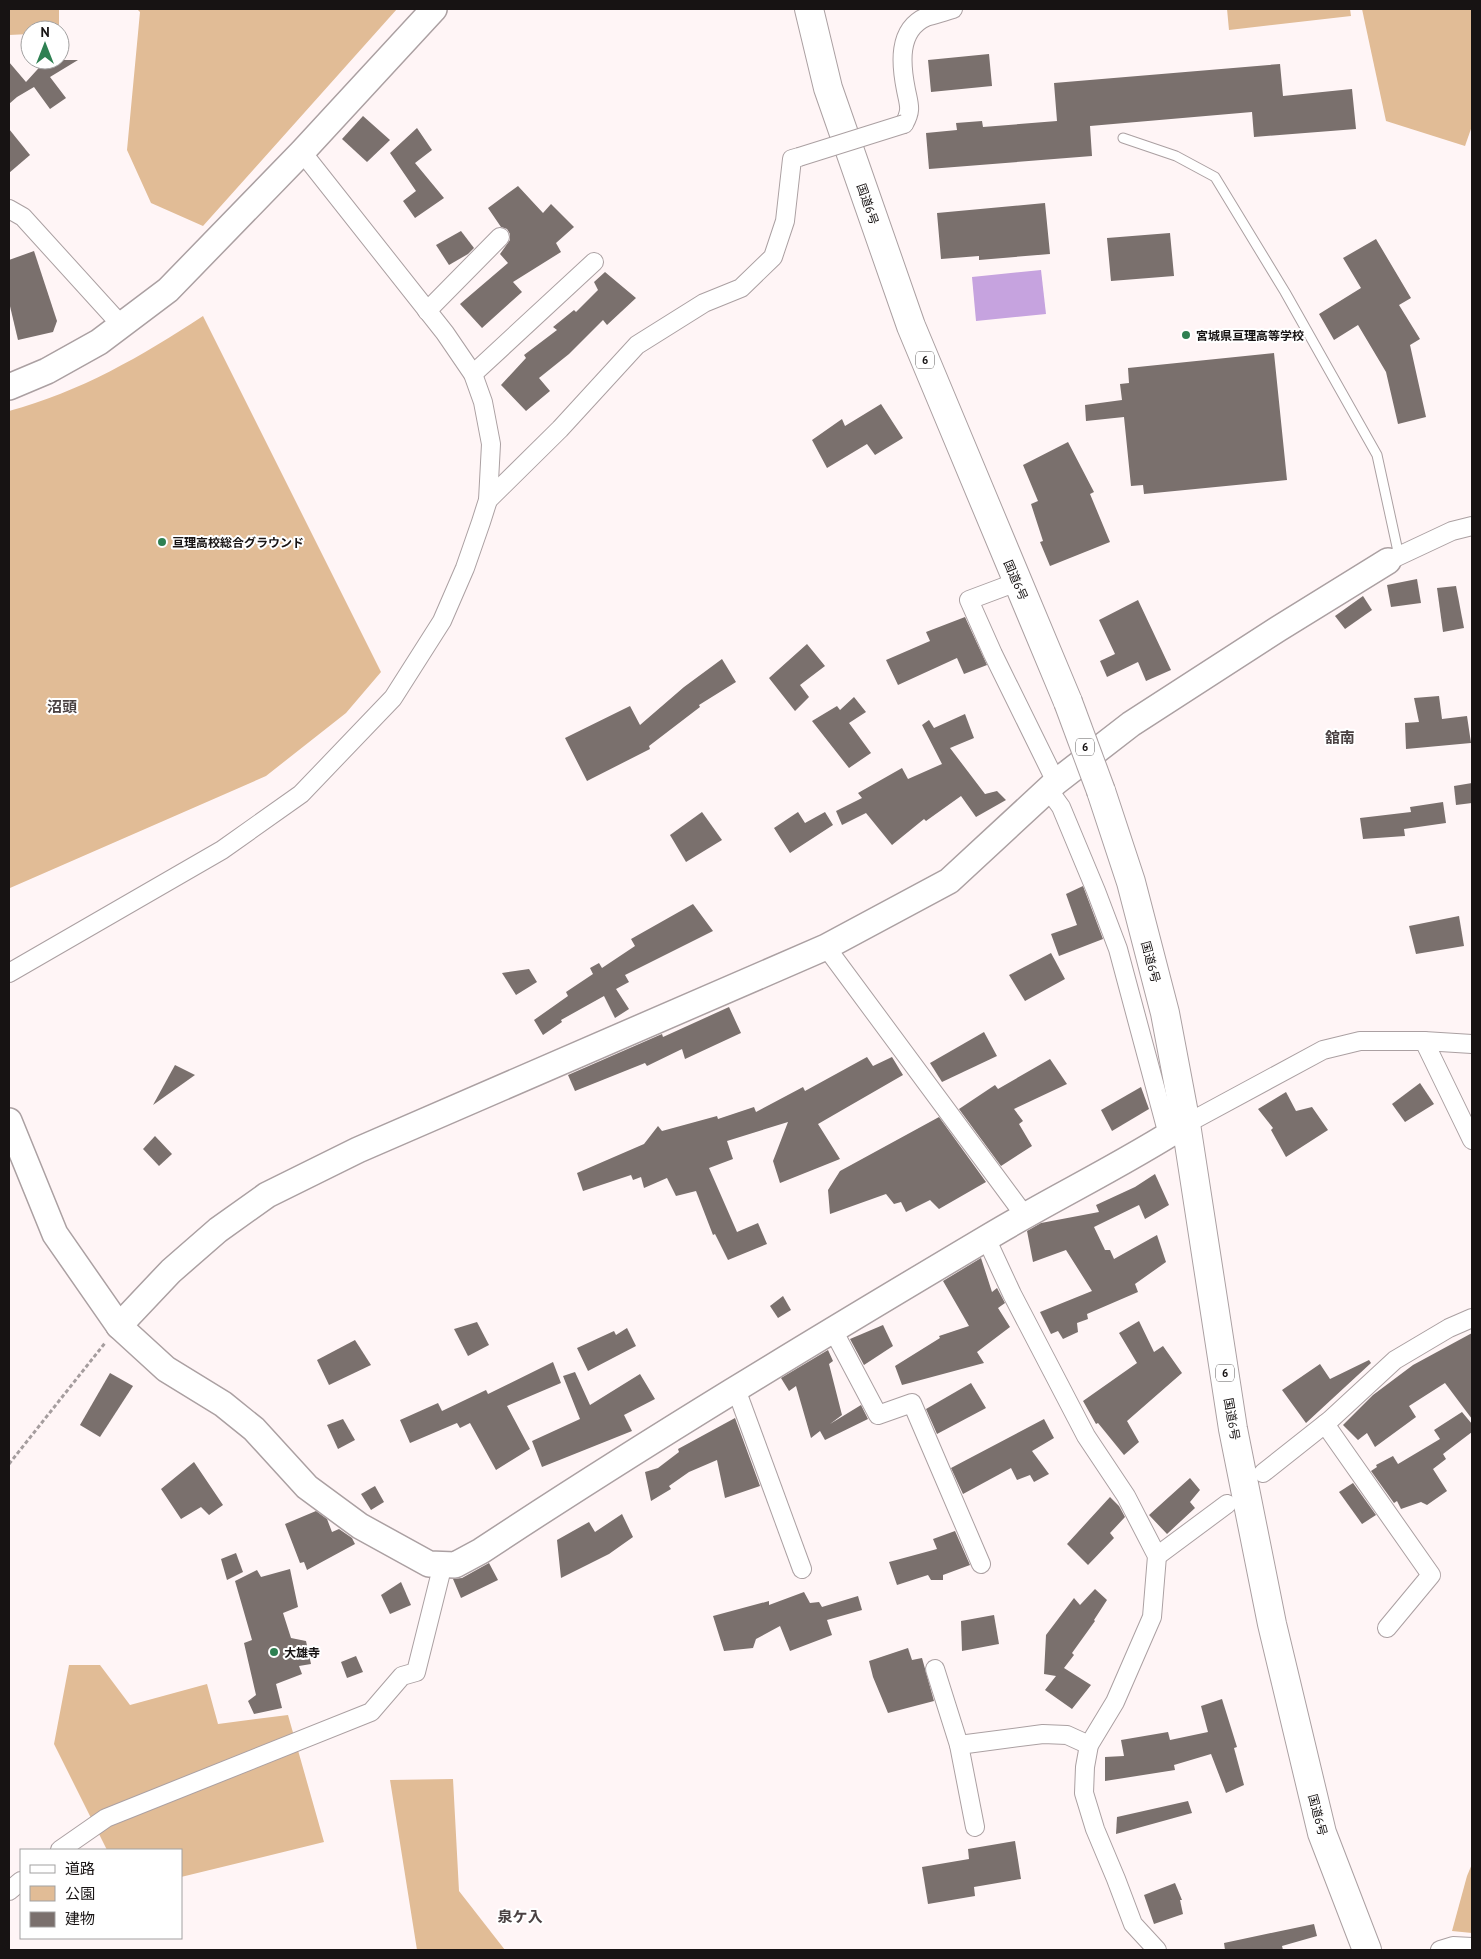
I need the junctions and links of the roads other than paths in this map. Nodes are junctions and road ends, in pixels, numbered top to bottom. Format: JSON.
{"nodes":[{"id":1,"x":434,"y":9,"type":"edge"},
{"id":2,"x":809,"y":9,"type":"edge"},
{"id":3,"x":953,"y":9,"type":"edge"},
{"id":4,"x":1123,"y":138,"type":"dead end"},
{"id":5,"x":302,"y":152,"type":"junction"},
{"id":6,"x":9,"y":209,"type":"edge"},
{"id":7,"x":500,"y":237,"type":"dead end"},
{"id":8,"x":594,"y":262,"type":"dead end"},
{"id":9,"x":428,"y":312,"type":"junction"},
{"id":10,"x":122,"y":326,"type":"junction"},
{"id":11,"x":473,"y":374,"type":"junction"},
{"id":12,"x":9,"y":387,"type":"edge"},
{"id":13,"x":488,"y":500,"type":"junction"},
{"id":14,"x":1472,"y":526,"type":"edge"},
{"id":15,"x":1394,"y":558,"type":"junction"},
{"id":16,"x":1017,"y":582,"type":"junction"},
{"id":17,"x":1052,"y":786,"type":"junction"},
{"id":18,"x":826,"y":947,"type":"junction"},
{"id":19,"x":9,"y":973,"type":"edge"},
{"id":20,"x":1424,"y":1040,"type":"junction"},
{"id":21,"x":1472,"y":1044,"type":"edge"},
{"id":22,"x":9,"y":1121,"type":"edge"},
{"id":23,"x":1177,"y":1130,"type":"junction"},
{"id":24,"x":1472,"y":1140,"type":"edge"},
{"id":25,"x":1025,"y":1216,"type":"junction"},
{"id":26,"x":986,"y":1238,"type":"junction"},
{"id":27,"x":1472,"y":1318,"type":"edge"},
{"id":28,"x":119,"y":1326,"type":"junction"},
{"id":29,"x":833,"y":1330,"type":"junction"},
{"id":30,"x":736,"y":1389,"type":"junction"},
{"id":31,"x":1325,"y":1424,"type":"junction"},
{"id":32,"x":1263,"y":1473,"type":"dead end"},
{"id":33,"x":1227,"y":1504,"type":"dead end"},
{"id":34,"x":1157,"y":1556,"type":"junction"},
{"id":35,"x":443,"y":1564,"type":"junction"},
{"id":36,"x":981,"y":1564,"type":"dead end"},
{"id":37,"x":802,"y":1569,"type":"dead end"},
{"id":38,"x":1387,"y":1628,"type":"dead end"},
{"id":39,"x":935,"y":1669,"type":"dead end"},
{"id":40,"x":959,"y":1745,"type":"junction"},
{"id":41,"x":1089,"y":1745,"type":"junction"},
{"id":42,"x":975,"y":1827,"type":"dead end"},
{"id":43,"x":61,"y":1849,"type":"edge"},
{"id":44,"x":20,"y":1882,"type":"edge"},
{"id":45,"x":9,"y":1891,"type":"edge"},
{"id":46,"x":1472,"y":1947,"type":"edge"},
{"id":47,"x":1157,"y":1950,"type":"edge"},
{"id":48,"x":1367,"y":1950,"type":"edge"},
{"id":49,"x":1440,"y":1950,"type":"edge"}],
"edges":[{"from":1,"to":5,"type":"street"},
{"from":2,"to":16,"type":"highway","name":"国道6号","number":"6"},
{"from":3,"to":13,"type":"street","bridge":true},
{"from":4,"to":15,"type":"lane"},
{"from":5,"to":9,"type":"street"},
{"from":5,"to":10,"type":"street"},
{"from":6,"to":10,"type":"street"},
{"from":7,"to":9,"type":"street"},
{"from":8,"to":11,"type":"street"},
{"from":9,"to":11,"type":"street"},
{"from":10,"to":12,"type":"street"},
{"from":11,"to":13,"type":"street"},
{"from":13,"to":19,"type":"street"},
{"from":14,"to":15,"type":"street"},
{"from":15,"to":17,"type":"street"},
{"from":16,"to":17,"type":"street"},
{"from":16,"to":23,"type":"highway","name":"国道6号","number":"6","bridge":true},
{"from":17,"to":18,"type":"street"},
{"from":17,"to":23,"type":"street"},
{"from":18,"to":25,"type":"street"},
{"from":18,"to":28,"type":"street"},
{"from":20,"to":21,"type":"street"},
{"from":20,"to":23,"type":"street"},
{"from":20,"to":24,"type":"street"},
{"from":22,"to":28,"type":"street"},
{"from":23,"to":25,"type":"street"},
{"from":23,"to":48,"type":"highway","name":"国道6号","number":"6"},
{"from":25,"to":26,"type":"street"},
{"from":26,"to":29,"type":"street"},
{"from":26,"to":34,"type":"street"},
{"from":27,"to":31,"type":"street"},
{"from":28,"to":35,"type":"street"},
{"from":29,"to":30,"type":"street"},
{"from":29,"to":36,"type":"street"},
{"from":30,"to":35,"type":"street"},
{"from":30,"to":37,"type":"street"},
{"from":31,"to":32,"type":"street"},
{"from":31,"to":38,"type":"street"},
{"from":33,"to":34,"type":"street"},
{"from":34,"to":41,"type":"street"},
{"from":35,"to":43,"type":"street"},
{"from":39,"to":40,"type":"street"},
{"from":40,"to":41,"type":"street"},
{"from":40,"to":42,"type":"street"},
{"from":41,"to":47,"type":"street"},
{"from":44,"to":45,"type":"street"},
{"from":46,"to":49,"type":"street"}]}
